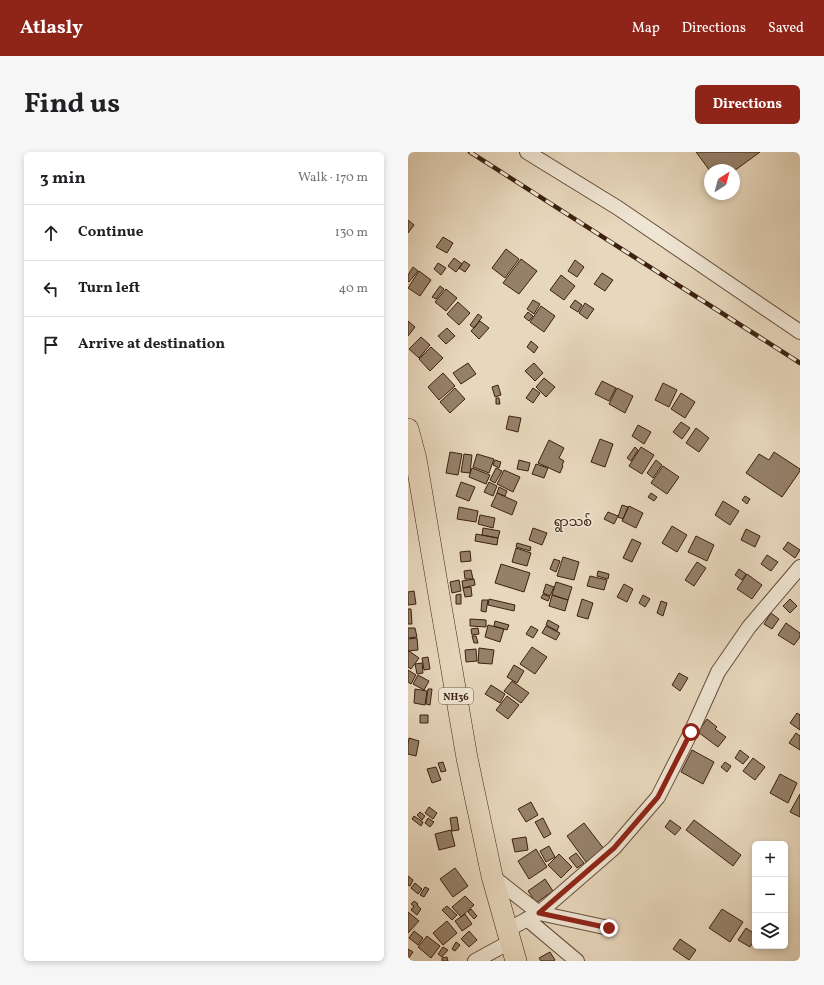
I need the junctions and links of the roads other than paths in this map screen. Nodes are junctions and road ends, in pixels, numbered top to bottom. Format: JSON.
{"nodes":[{"id":1,"x":527,"y":152,"type":"edge"},
{"id":2,"x":800,"y":332,"type":"edge"},
{"id":3,"x":408,"y":429,"type":"edge"},
{"id":4,"x":800,"y":567,"type":"edge"},
{"id":5,"x":492,"y":876,"type":"junction"},
{"id":6,"x":533,"y":916,"type":"junction"},
{"id":7,"x":609,"y":928,"type":"dead end"},
{"id":8,"x":511,"y":944,"type":"edge"},
{"id":9,"x":475,"y":961,"type":"edge"},
{"id":10,"x":577,"y":961,"type":"edge"}],
"edges":[{"from":1,"to":2,"type":"street"},
{"from":3,"to":5,"type":"highway","number":"NH36"},
{"from":4,"to":6,"type":"street"},
{"from":5,"to":6,"type":"street"},
{"from":5,"to":8,"type":"highway","number":"NH36"},
{"from":6,"to":7,"type":"street"},
{"from":6,"to":8,"type":"street"},
{"from":6,"to":10,"type":"street"},
{"from":8,"to":9,"type":"street"}]}
